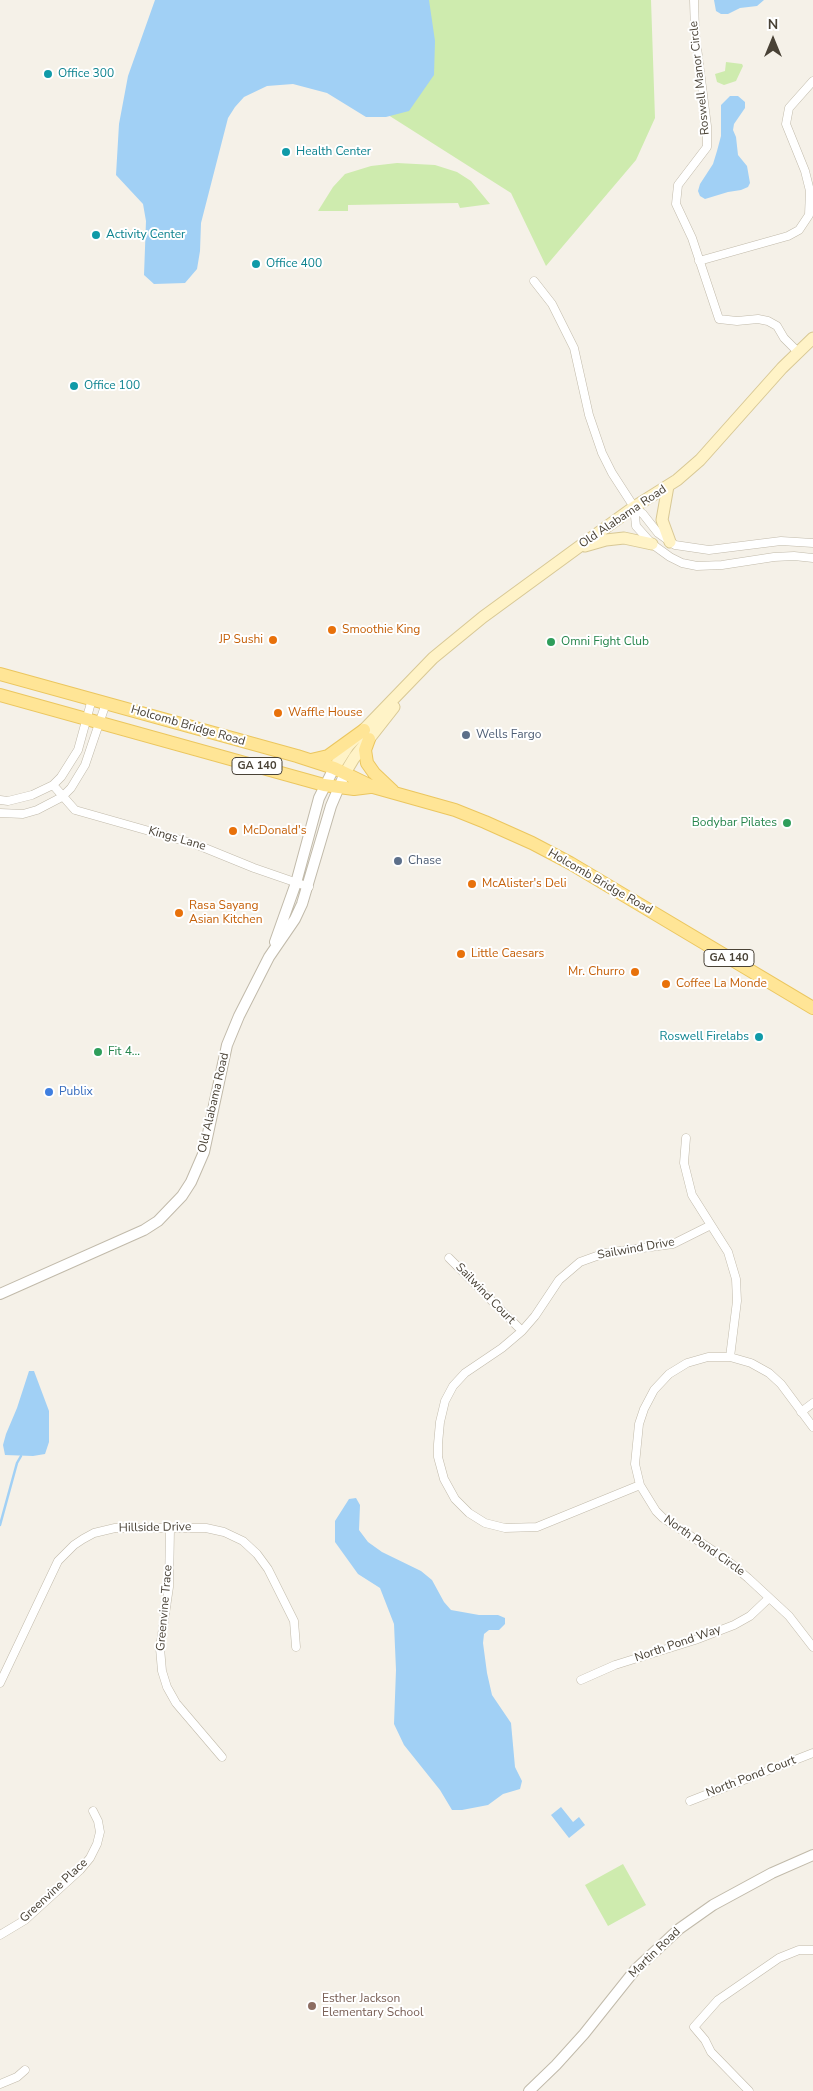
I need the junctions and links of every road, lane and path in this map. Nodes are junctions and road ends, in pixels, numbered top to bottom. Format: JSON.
{"nodes":[{"id":1,"x":694,"y":0,"type":"edge"},
{"id":2,"x":813,"y":81,"type":"edge"},
{"id":3,"x":699,"y":261,"type":"junction"},
{"id":4,"x":534,"y":281,"type":"dead end"},
{"id":5,"x":813,"y":338,"type":"edge"},
{"id":6,"x":798,"y":352,"type":"junction"},
{"id":7,"x":668,"y":486,"type":"junction"},
{"id":8,"x":634,"y":507,"type":"junction"},
{"id":9,"x":670,"y":542,"type":"junction"},
{"id":10,"x":813,"y":543,"type":"edge"},
{"id":11,"x":652,"y":544,"type":"junction"},
{"id":12,"x":576,"y":549,"type":"junction"},
{"id":13,"x":813,"y":558,"type":"edge"},
{"id":14,"x":0,"y":674,"type":"edge"},
{"id":15,"x":0,"y":695,"type":"edge"},
{"id":16,"x":92,"y":699,"type":"junction"},
{"id":17,"x":106,"y":703,"type":"junction"},
{"id":18,"x":87,"y":719,"type":"junction"},
{"id":19,"x":100,"y":722,"type":"junction"},
{"id":20,"x":367,"y":735,"type":"junction"},
{"id":21,"x":311,"y":760,"type":"junction"},
{"id":22,"x":340,"y":771,"type":"junction"},
{"id":23,"x":53,"y":785,"type":"junction"},
{"id":24,"x":324,"y":785,"type":"junction"},
{"id":25,"x":339,"y":787,"type":"junction"},
{"id":26,"x":373,"y":787,"type":"junction"},
{"id":27,"x":395,"y":793,"type":"junction"},
{"id":28,"x":62,"y":797,"type":"junction"},
{"id":29,"x":0,"y":800,"type":"edge"},
{"id":30,"x":0,"y":813,"type":"edge"},
{"id":31,"x":296,"y":883,"type":"junction"},
{"id":32,"x":308,"y":887,"type":"junction"},
{"id":33,"x":269,"y":957,"type":"junction"},
{"id":34,"x":813,"y":1008,"type":"edge"},
{"id":35,"x":686,"y":1138,"type":"dead end"},
{"id":36,"x":711,"y":1225,"type":"junction"},
{"id":37,"x":449,"y":1258,"type":"dead end"},
{"id":38,"x":0,"y":1294,"type":"edge"},
{"id":39,"x":522,"y":1331,"type":"junction"},
{"id":40,"x":730,"y":1357,"type":"junction"},
{"id":41,"x":813,"y":1403,"type":"edge"},
{"id":42,"x":801,"y":1412,"type":"junction"},
{"id":43,"x":813,"y":1428,"type":"edge"},
{"id":44,"x":640,"y":1485,"type":"junction"},
{"id":45,"x":170,"y":1528,"type":"junction"},
{"id":46,"x":769,"y":1598,"type":"junction"},
{"id":47,"x":813,"y":1646,"type":"edge"},
{"id":48,"x":296,"y":1647,"type":"dead end"},
{"id":49,"x":581,"y":1680,"type":"dead end"},
{"id":50,"x":0,"y":1683,"type":"edge"},
{"id":51,"x":813,"y":1753,"type":"edge"},
{"id":52,"x":222,"y":1757,"type":"dead end"},
{"id":53,"x":690,"y":1801,"type":"dead end"},
{"id":54,"x":92,"y":1810,"type":"dead end"},
{"id":55,"x":813,"y":1855,"type":"edge"},
{"id":56,"x":0,"y":1935,"type":"edge"},
{"id":57,"x":813,"y":1950,"type":"edge"},
{"id":58,"x":25,"y":2070,"type":"dead end"},
{"id":59,"x":0,"y":2084,"type":"edge"},
{"id":60,"x":529,"y":2091,"type":"edge"},
{"id":61,"x":749,"y":2091,"type":"edge"}],
"edges":[{"from":1,"to":3,"type":"street","name":"Roswell Manor Circle"},
{"from":2,"to":3,"type":"street"},
{"from":3,"to":6,"type":"street","name":"Roswell Manor Circle"},
{"from":4,"to":8,"type":"street"},
{"from":5,"to":6,"type":"main road","name":"Old Alabama Road"},
{"from":6,"to":7,"type":"main road","name":"Old Alabama Road"},
{"from":7,"to":8,"type":"main road","name":"Old Alabama Road"},
{"from":7,"to":9,"type":"main road"},
{"from":8,"to":9,"type":"street"},
{"from":8,"to":11,"type":"street"},
{"from":8,"to":12,"type":"main road","name":"Old Alabama Road"},
{"from":9,"to":10,"type":"street"},
{"from":11,"to":12,"type":"main road"},
{"from":11,"to":13,"type":"street"},
{"from":12,"to":20,"type":"main road","name":"Old Alabama Road"},
{"from":14,"to":16,"type":"main road","name":"Holcomb Bridge Road","number":"GA 140"},
{"from":15,"to":18,"type":"main road","name":"Holcomb Bridge Road","number":"GA 140"},
{"from":16,"to":17,"type":"main road","name":"Holcomb Bridge Road","number":"GA 140"},
{"from":16,"to":18,"type":"street"},
{"from":17,"to":19,"type":"street"},
{"from":17,"to":21,"type":"main road","name":"Holcomb Bridge Road","number":"GA 140"},
{"from":18,"to":19,"type":"main road","name":"Holcomb Bridge Road","number":"GA 140"},
{"from":18,"to":23,"type":"street"},
{"from":19,"to":24,"type":"main road","name":"Holcomb Bridge Road","number":"GA 140"},
{"from":19,"to":28,"type":"street"},
{"from":20,"to":21,"type":"main road"},
{"from":20,"to":22,"type":"main road","name":"Old Alabama Road"},
{"from":20,"to":27,"type":"main road"},
{"from":21,"to":22,"type":"main road","name":"Holcomb Bridge Road","number":"GA 140"},
{"from":22,"to":24,"type":"street","name":"Old Alabama Road"},
{"from":22,"to":25,"type":"street","name":"Old Alabama Road"},
{"from":22,"to":26,"type":"main road","name":"Holcomb Bridge Road","number":"GA 140"},
{"from":23,"to":28,"type":"street","name":"Kings Lane"},
{"from":23,"to":29,"type":"street"},
{"from":24,"to":25,"type":"main road","name":"Holcomb Bridge Road","number":"GA 140"},
{"from":24,"to":31,"type":"street","name":"Old Alabama Road"},
{"from":25,"to":26,"type":"main road","name":"Holcomb Bridge Road","number":"GA 140"},
{"from":25,"to":32,"type":"street","name":"Old Alabama Road"},
{"from":26,"to":27,"type":"main road","name":"Holcomb Bridge Road","number":"GA 140"},
{"from":27,"to":34,"type":"main road","name":"Holcomb Bridge Road","number":"GA 140"},
{"from":28,"to":30,"type":"street"},
{"from":28,"to":31,"type":"street","name":"Kings Lane"},
{"from":31,"to":32,"type":"street","name":"Kings Lane"},
{"from":31,"to":33,"type":"street","name":"Old Alabama Road"},
{"from":32,"to":33,"type":"street","name":"Old Alabama Road"},
{"from":33,"to":38,"type":"street","name":"Old Alabama Road"},
{"from":35,"to":36,"type":"street"},
{"from":36,"to":39,"type":"street","name":"Sailwind Drive"},
{"from":36,"to":40,"type":"street"},
{"from":37,"to":39,"type":"street","name":"Sailwind Court"},
{"from":39,"to":44,"type":"street","name":"Sailwind Drive"},
{"from":40,"to":42,"type":"street","name":"North Pond Circle"},
{"from":40,"to":44,"type":"street","name":"North Pond Circle"},
{"from":41,"to":42,"type":"street"},
{"from":42,"to":43,"type":"street","name":"North Pond Circle"},
{"from":44,"to":46,"type":"street","name":"North Pond Circle"},
{"from":45,"to":48,"type":"street","name":"Hillside Drive"},
{"from":45,"to":50,"type":"street","name":"Hillside Drive"},
{"from":45,"to":52,"type":"street","name":"Greenvine Trace"},
{"from":46,"to":47,"type":"street","name":"North Pond Circle"},
{"from":46,"to":49,"type":"street","name":"North Pond Way"},
{"from":51,"to":53,"type":"street","name":"North Pond Court"},
{"from":54,"to":56,"type":"street","name":"Greenvine Place"},
{"from":55,"to":60,"type":"street","name":"Martin Road"},
{"from":57,"to":61,"type":"street"},
{"from":58,"to":59,"type":"street"}]}
